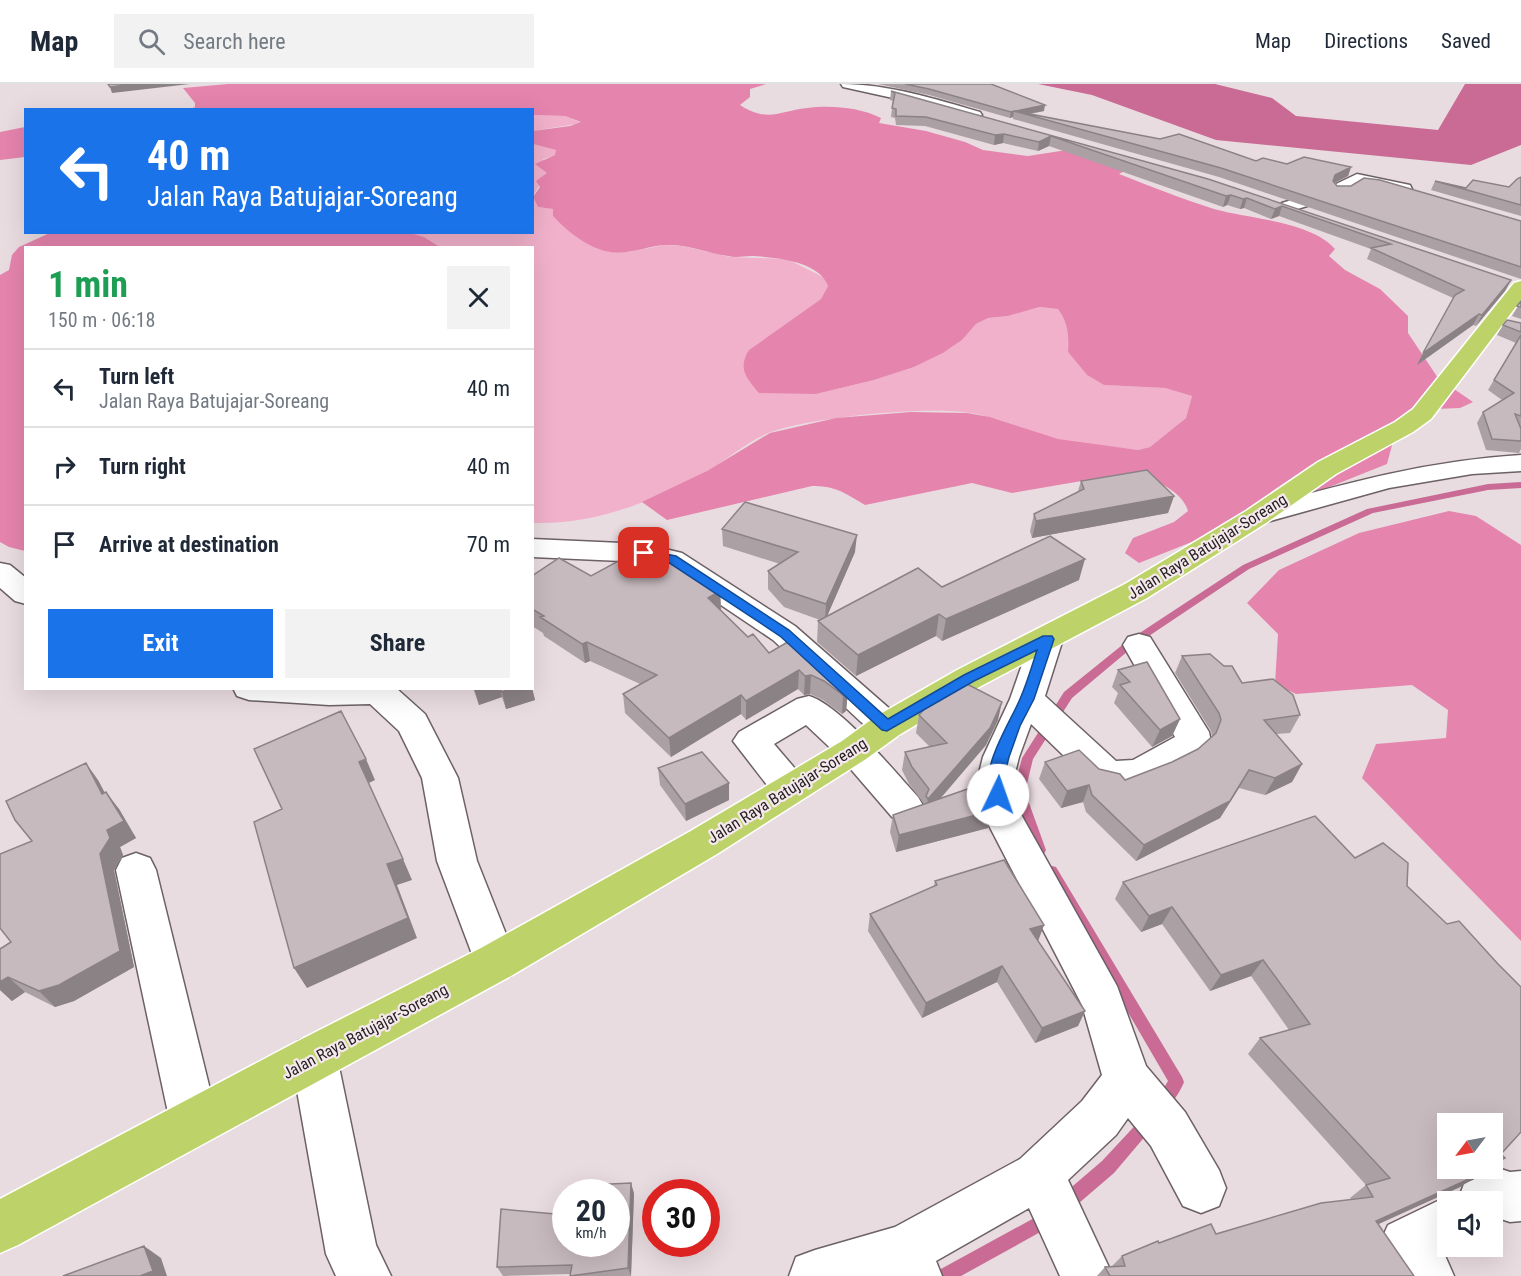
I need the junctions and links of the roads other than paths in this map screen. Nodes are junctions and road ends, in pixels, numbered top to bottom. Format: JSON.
{"nodes":[{"id":1,"x":848,"y":84,"type":"edge"},
{"id":2,"x":994,"y":121,"type":"edge"},
{"id":3,"x":1340,"y":189,"type":"edge"},
{"id":4,"x":1425,"y":196,"type":"edge"},
{"id":5,"x":1317,"y":197,"type":"edge"},
{"id":6,"x":1309,"y":214,"type":"edge"},
{"id":7,"x":1514,"y":285,"type":"edge"},
{"id":8,"x":1521,"y":463,"type":"edge"},
{"id":9,"x":1257,"y":517,"type":"junction"},
{"id":10,"x":534,"y":548,"type":"edge"},
{"id":11,"x":0,"y":572,"type":"edge"},
{"id":12,"x":24,"y":592,"type":"edge"},
{"id":13,"x":1047,"y":639,"type":"junction"},
{"id":14,"x":1139,"y":645,"type":"dead end"},
{"id":15,"x":281,"y":690,"type":"edge"},
{"id":16,"x":376,"y":690,"type":"edge"},
{"id":17,"x":1033,"y":705,"type":"junction"},
{"id":18,"x":887,"y":726,"type":"junction"},
{"id":19,"x":854,"y":750,"type":"junction"},
{"id":20,"x":790,"y":788,"type":"junction"},
{"id":21,"x":905,"y":807,"type":"dead end"},
{"id":22,"x":136,"y":870,"type":"dead end"},
{"id":23,"x":496,"y":962,"type":"junction"},
{"id":24,"x":314,"y":1057,"type":"junction"},
{"id":25,"x":1147,"y":1103,"type":"junction"},
{"id":26,"x":194,"y":1122,"type":"junction"},
{"id":27,"x":1201,"y":1188,"type":"dead end"},
{"id":28,"x":1503,"y":1195,"type":"edge"},
{"id":29,"x":1521,"y":1196,"type":"edge"},
{"id":30,"x":1060,"y":1221,"type":"edge"},
{"id":31,"x":0,"y":1227,"type":"edge"},
{"id":32,"x":1437,"y":1227,"type":"edge"},
{"id":33,"x":911,"y":1265,"type":"edge"},
{"id":34,"x":835,"y":1273,"type":"edge"},
{"id":35,"x":365,"y":1276,"type":"edge"},
{"id":36,"x":1428,"y":1276,"type":"edge"}],
"edges":[{"from":1,"to":2,"type":"street"},
{"from":3,"to":4,"type":"street"},
{"from":5,"to":6,"type":"street"},
{"from":7,"to":9,"type":"highway","name":"Jalan Raya Batujajar-Soreang"},
{"from":8,"to":9,"type":"street"},
{"from":9,"to":13,"type":"highway","name":"Jalan Raya Batujajar-Soreang"},
{"from":10,"to":18,"type":"street"},
{"from":11,"to":12,"type":"street"},
{"from":13,"to":17,"type":"street"},
{"from":13,"to":18,"type":"highway","name":"Jalan Raya Batujajar-Soreang"},
{"from":14,"to":17,"type":"street"},
{"from":15,"to":16,"type":"street"},
{"from":16,"to":23,"type":"street"},
{"from":17,"to":25,"type":"street"},
{"from":18,"to":19,"type":"highway","name":"Jalan Raya Batujajar-Soreang"},
{"from":19,"to":20,"type":"highway","name":"Jalan Raya Batujajar-Soreang"},
{"from":19,"to":20,"type":"street"},
{"from":19,"to":21,"type":"street"},
{"from":20,"to":23,"type":"highway","name":"Jalan Raya Batujajar-Soreang"},
{"from":22,"to":26,"type":"street"},
{"from":23,"to":24,"type":"highway","name":"Jalan Raya Batujajar-Soreang"},
{"from":24,"to":26,"type":"highway","name":"Jalan Raya Batujajar-Soreang"},
{"from":24,"to":35,"type":"street"},
{"from":25,"to":27,"type":"street"},
{"from":25,"to":30,"type":"street"},
{"from":26,"to":31,"type":"highway","name":"Jalan Raya Batujajar-Soreang"},
{"from":28,"to":29,"type":"street"},
{"from":30,"to":33,"type":"street"},
{"from":32,"to":36,"type":"street"},
{"from":33,"to":34,"type":"street"}]}
